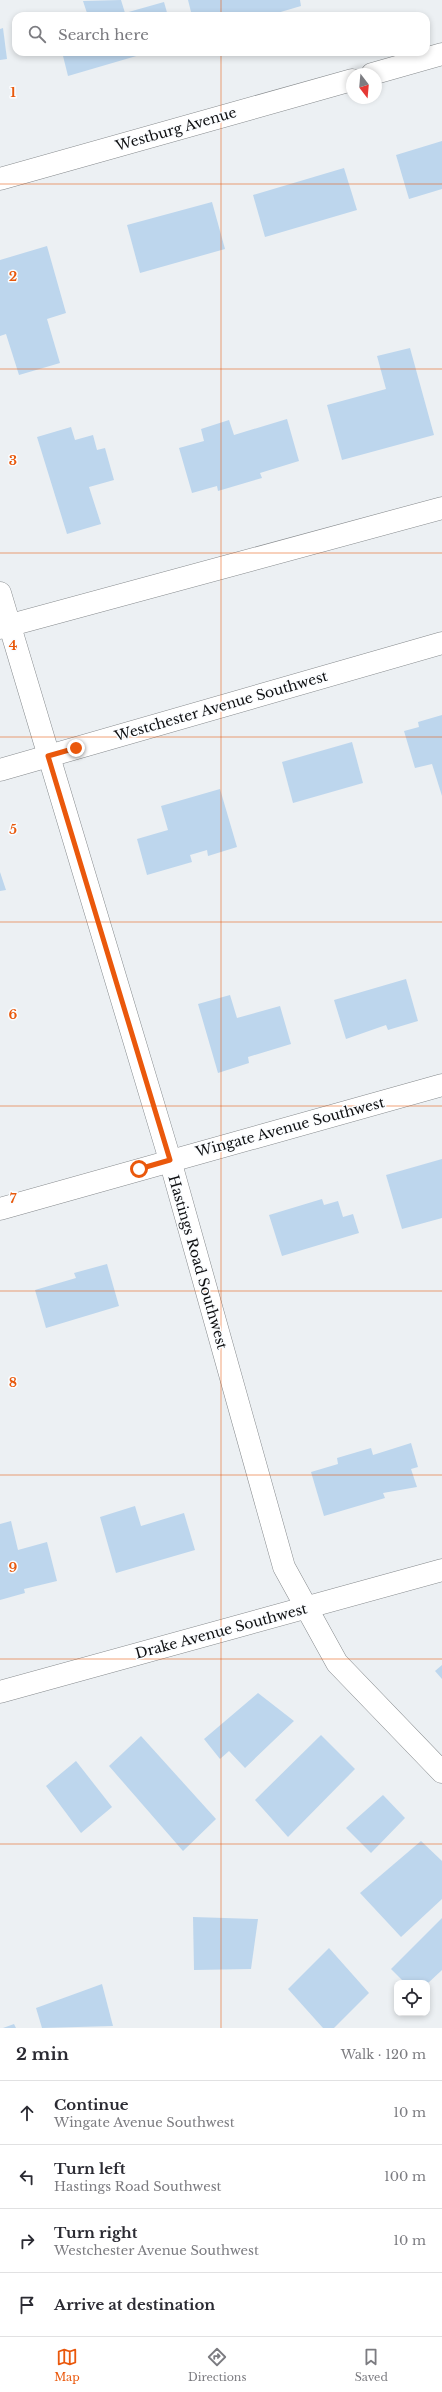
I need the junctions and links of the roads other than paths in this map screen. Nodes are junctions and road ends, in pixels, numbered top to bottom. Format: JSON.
{"nodes":[{"id":1,"x":442,"y":54,"type":"edge"},
{"id":2,"x":382,"y":71,"type":"edge"},
{"id":3,"x":346,"y":82,"type":"edge"},
{"id":4,"x":0,"y":179,"type":"edge"},
{"id":5,"x":442,"y":508,"type":"edge"},
{"id":6,"x":0,"y":592,"type":"edge"},
{"id":7,"x":5,"y":627,"type":"edge"},
{"id":8,"x":442,"y":643,"type":"edge"},
{"id":9,"x":48,"y":756,"type":"junction"},
{"id":10,"x":0,"y":770,"type":"edge"},
{"id":11,"x":442,"y":1085,"type":"edge"},
{"id":12,"x":170,"y":1160,"type":"junction"},
{"id":13,"x":0,"y":1209,"type":"edge"},
{"id":14,"x":442,"y":1570,"type":"edge"},
{"id":15,"x":307,"y":1608,"type":"junction"},
{"id":16,"x":0,"y":1692,"type":"edge"},
{"id":17,"x":442,"y":1772,"type":"edge"}],
"edges":[{"from":1,"to":2,"type":"street"},
{"from":3,"to":4,"type":"street","name":"Westburg Avenue"},
{"from":5,"to":7,"type":"street"},
{"from":6,"to":7,"type":"street","name":"Hastings Road Southwest"},
{"from":7,"to":9,"type":"street","name":"Hastings Road Southwest"},
{"from":8,"to":9,"type":"street","name":"Westchester Avenue Southwest"},
{"from":9,"to":10,"type":"street","name":"Westchester Avenue Southwest"},
{"from":9,"to":12,"type":"street","name":"Hastings Road Southwest"},
{"from":11,"to":12,"type":"street","name":"Wingate Avenue Southwest"},
{"from":12,"to":13,"type":"street","name":"Wingate Avenue Southwest"},
{"from":12,"to":15,"type":"street","name":"Hastings Road Southwest"},
{"from":14,"to":15,"type":"street","name":"Drake Avenue Southwest"},
{"from":15,"to":16,"type":"street","name":"Drake Avenue Southwest"},
{"from":15,"to":17,"type":"street","name":"Hastings Road Southwest"}]}
